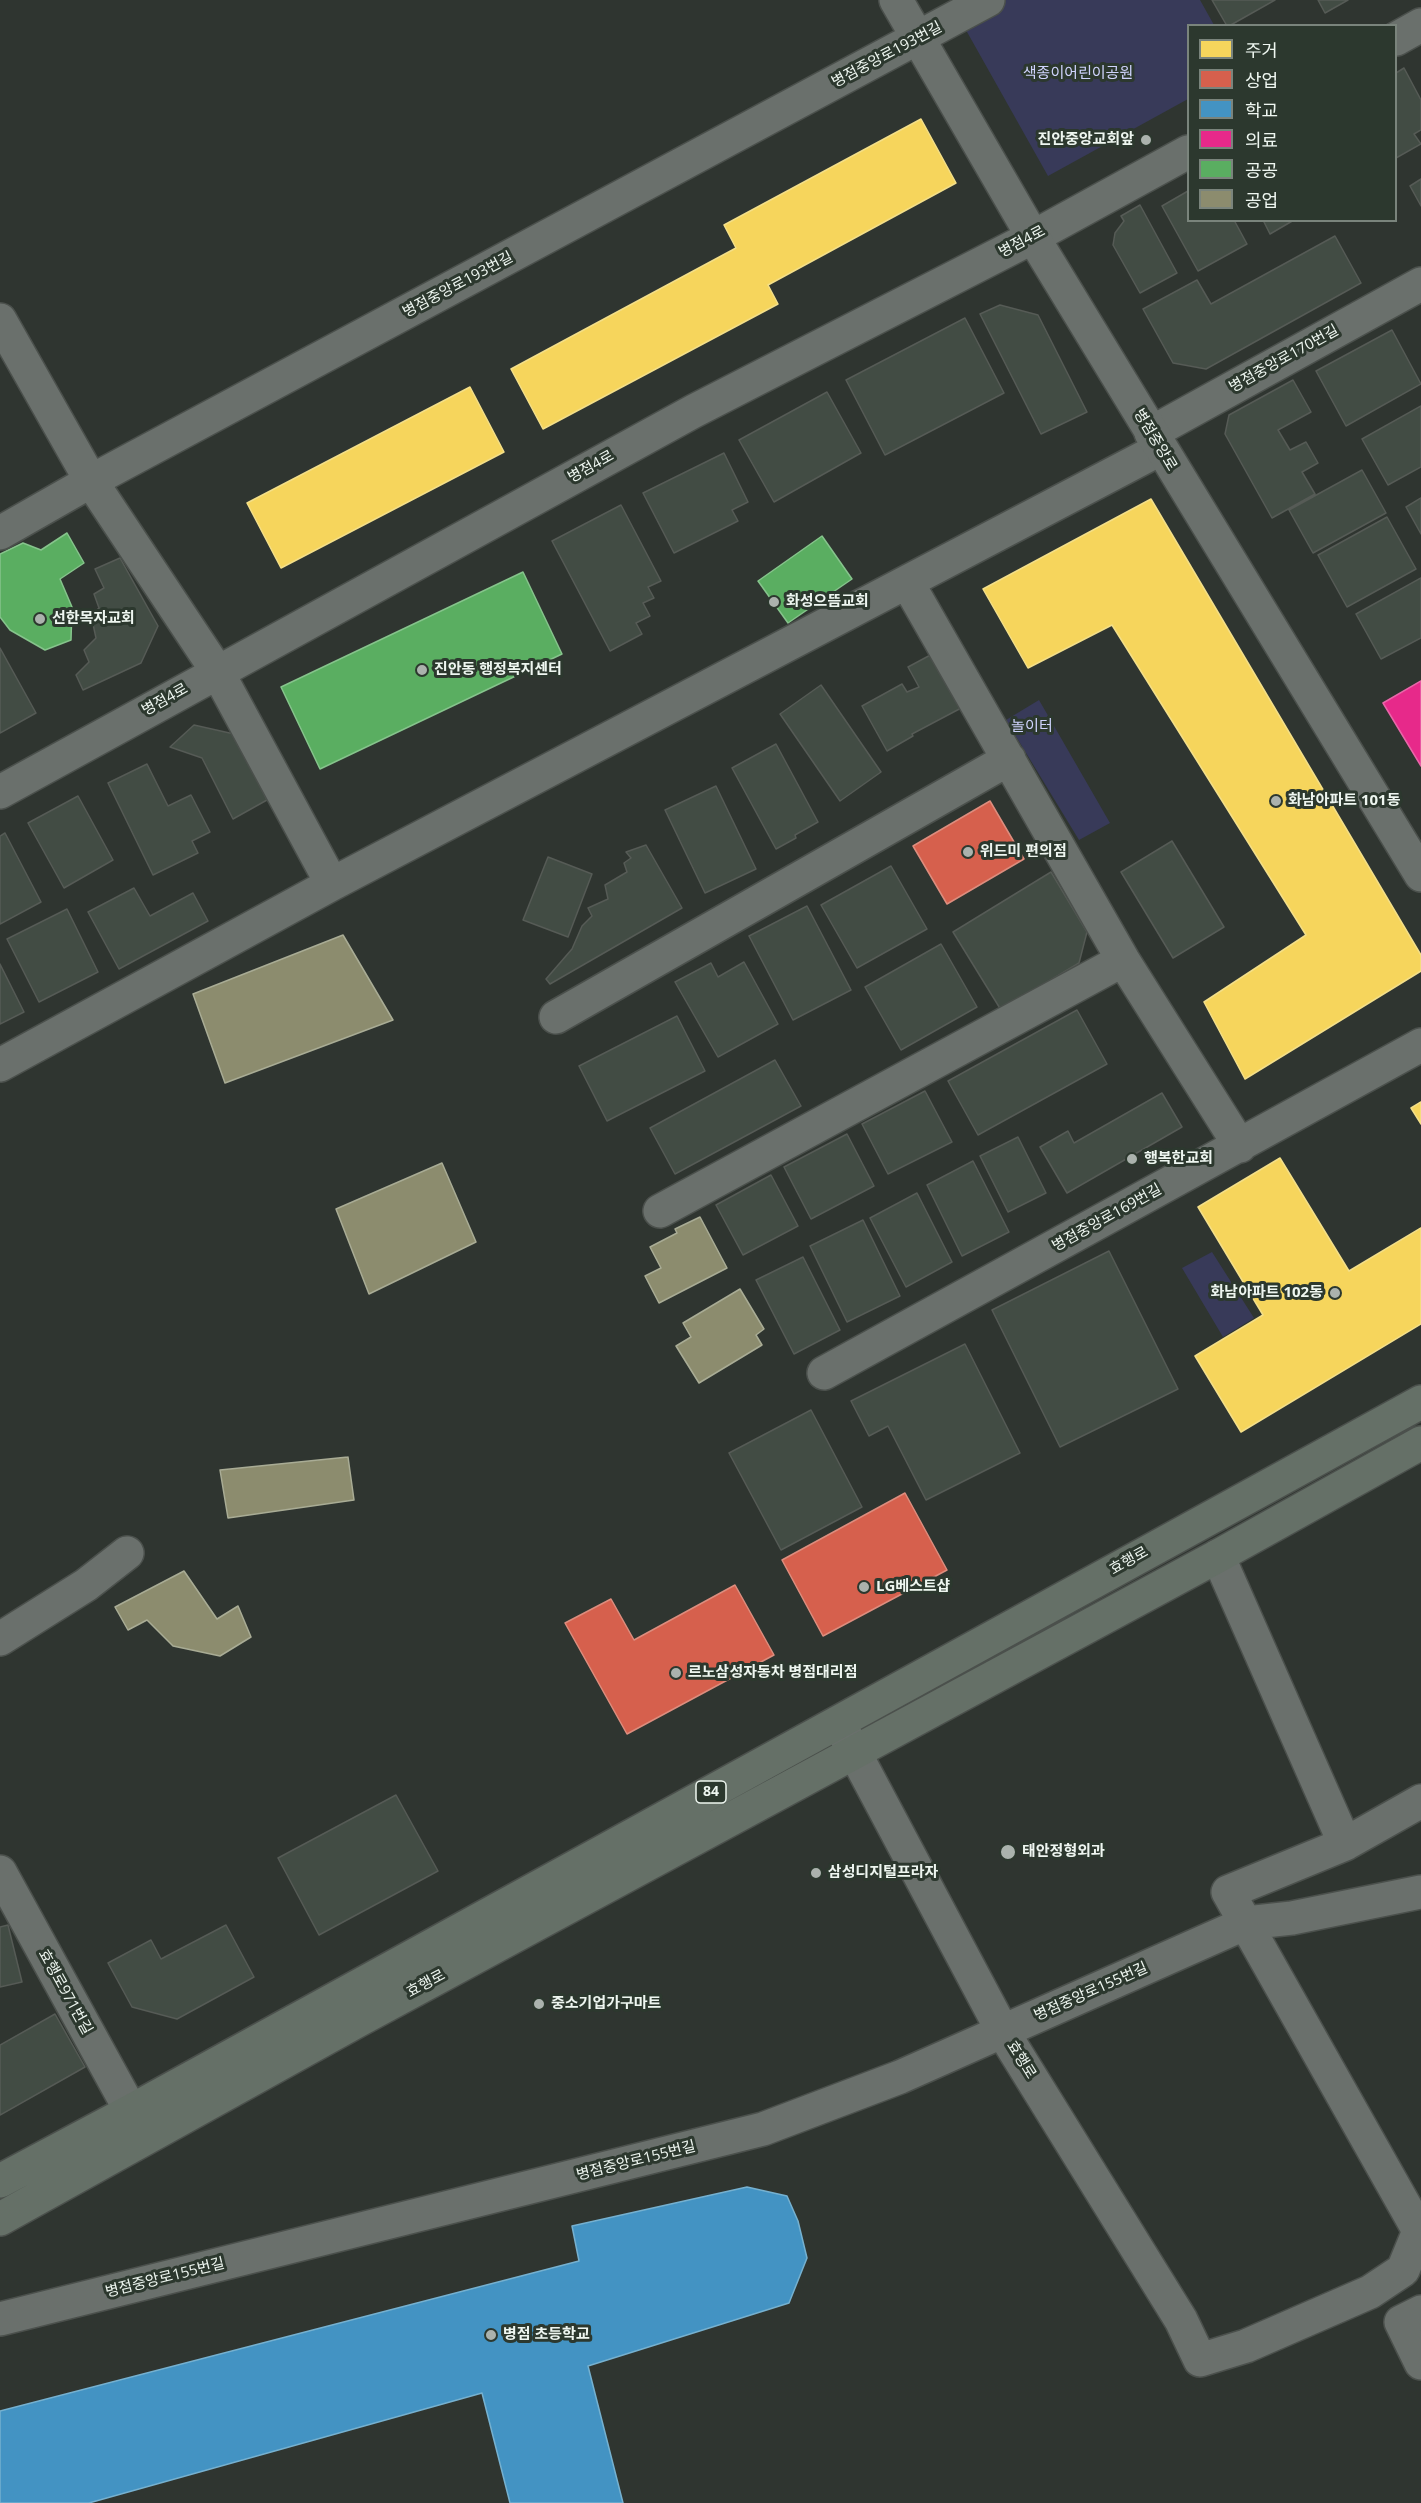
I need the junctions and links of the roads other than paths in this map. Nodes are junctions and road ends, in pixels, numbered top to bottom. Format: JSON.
{"nodes":[{"id":1,"x":896,"y":0,"type":"edge"},
{"id":2,"x":988,"y":0,"type":"edge"},
{"id":3,"x":1421,"y":25,"type":"edge"},
{"id":4,"x":920,"y":38,"type":"junction"},
{"id":5,"x":1397,"y":38,"type":"edge"},
{"id":6,"x":1187,"y":153,"type":"edge"},
{"id":7,"x":1033,"y":237,"type":"junction"},
{"id":8,"x":1420,"y":287,"type":"edge"},
{"id":9,"x":0,"y":320,"type":"edge"},
{"id":10,"x":1156,"y":441,"type":"junction"},
{"id":11,"x":92,"y":481,"type":"junction"},
{"id":12,"x":0,"y":533,"type":"edge"},
{"id":13,"x":907,"y":582,"type":"junction"},
{"id":14,"x":217,"y":671,"type":"junction"},
{"id":15,"x":1009,"y":759,"type":"junction"},
{"id":16,"x":0,"y":792,"type":"edge"},
{"id":17,"x":1421,"y":875,"type":"edge"},
{"id":18,"x":332,"y":884,"type":"junction"},
{"id":19,"x":1123,"y":960,"type":"junction"},
{"id":20,"x":556,"y":1017,"type":"dead end"},
{"id":21,"x":1421,"y":1045,"type":"edge"},
{"id":22,"x":0,"y":1065,"type":"edge"},
{"id":23,"x":1240,"y":1146,"type":"junction"},
{"id":24,"x":660,"y":1211,"type":"dead end"},
{"id":25,"x":824,"y":1373,"type":"dead end"},
{"id":26,"x":1421,"y":1402,"type":"edge"},
{"id":27,"x":1421,"y":1443,"type":"edge"},
{"id":28,"x":128,"y":1553,"type":"dead end"},
{"id":29,"x":1218,"y":1556,"type":"junction"},
{"id":30,"x":0,"y":1638,"type":"edge"},
{"id":31,"x":838,"y":1722,"type":"junction"},
{"id":32,"x":854,"y":1753,"type":"junction"},
{"id":33,"x":1421,"y":1801,"type":"edge"},
{"id":34,"x":1345,"y":1844,"type":"junction"},
{"id":35,"x":0,"y":1872,"type":"edge"},
{"id":36,"x":1421,"y":1892,"type":"edge"},
{"id":37,"x":1246,"y":1923,"type":"junction"},
{"id":38,"x":1003,"y":2032,"type":"junction"},
{"id":39,"x":130,"y":2111,"type":"junction"},
{"id":40,"x":0,"y":2181,"type":"edge"},
{"id":41,"x":0,"y":2219,"type":"edge"},
{"id":42,"x":1421,"y":2312,"type":"edge"},
{"id":43,"x":0,"y":2319,"type":"edge"},
{"id":44,"x":1421,"y":2363,"type":"edge"}],
"edges":[{"from":1,"to":4,"type":"street","name":"병점중앙로"},
{"from":2,"to":4,"type":"street","name":"병점중앙로193번길"},
{"from":3,"to":5,"type":"street"},
{"from":4,"to":7,"type":"street","name":"병점중앙로"},
{"from":4,"to":11,"type":"street","name":"병점중앙로193번길"},
{"from":6,"to":7,"type":"street","name":"병점4로"},
{"from":7,"to":10,"type":"street","name":"병점중앙로"},
{"from":7,"to":14,"type":"street","name":"병점4로"},
{"from":8,"to":10,"type":"street","name":"병점중앙로170번길"},
{"from":9,"to":11,"type":"street"},
{"from":10,"to":13,"type":"street","name":"병점중앙로170번길"},
{"from":10,"to":17,"type":"street","name":"병점중앙로"},
{"from":11,"to":12,"type":"street","name":"병점중앙로193번길"},
{"from":11,"to":14,"type":"street"},
{"from":13,"to":15,"type":"street"},
{"from":13,"to":18,"type":"street","name":"병점중앙로170번길"},
{"from":14,"to":16,"type":"street","name":"병점4로"},
{"from":14,"to":18,"type":"street"},
{"from":15,"to":19,"type":"street"},
{"from":15,"to":20,"type":"street"},
{"from":18,"to":22,"type":"street","name":"병점중앙로170번길"},
{"from":19,"to":23,"type":"street"},
{"from":19,"to":24,"type":"street"},
{"from":21,"to":23,"type":"street","name":"병점중앙로169번길"},
{"from":23,"to":25,"type":"street","name":"병점중앙로169번길"},
{"from":26,"to":31,"type":"main road","name":"효행로","number":"84"},
{"from":27,"to":29,"type":"main road","name":"효행로","number":"84"},
{"from":28,"to":30,"type":"street"},
{"from":29,"to":32,"type":"main road","name":"효행로","number":"84"},
{"from":29,"to":34,"type":"street"},
{"from":31,"to":32,"type":"street","name":"효행로"},
{"from":31,"to":39,"type":"main road","name":"효행로","number":"84"},
{"from":32,"to":38,"type":"street","name":"효행로"},
{"from":32,"to":41,"type":"main road","name":"효행로","number":"84"},
{"from":33,"to":34,"type":"street"},
{"from":34,"to":37,"type":"street"},
{"from":35,"to":39,"type":"street","name":"효행로971번길"},
{"from":36,"to":37,"type":"street","name":"병점중앙로155번길"},
{"from":37,"to":38,"type":"street","name":"병점중앙로155번길"},
{"from":37,"to":38,"type":"street","name":"효행로"},
{"from":38,"to":43,"type":"street","name":"병점중앙로155번길"},
{"from":39,"to":40,"type":"main road","name":"효행로","number":"84"},
{"from":42,"to":44,"type":"street"}]}
